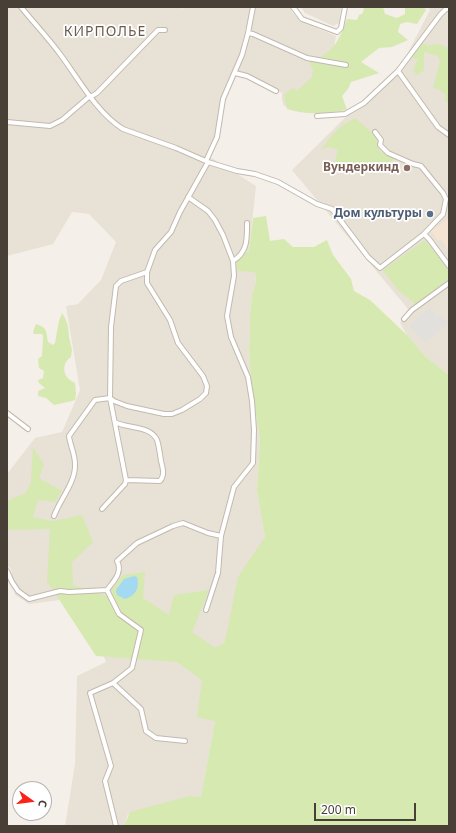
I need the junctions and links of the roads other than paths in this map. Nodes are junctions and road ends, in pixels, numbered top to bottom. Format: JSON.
{"nodes":[{"id":1,"x":21,"y":7,"type":"edge"},
{"id":2,"x":253,"y":7,"type":"edge"},
{"id":3,"x":293,"y":7,"type":"edge"},
{"id":4,"x":345,"y":7,"type":"edge"},
{"id":5,"x":449,"y":9,"type":"edge"},
{"id":6,"x":165,"y":30,"type":"dead end"},
{"id":7,"x":248,"y":33,"type":"junction"},
{"id":8,"x":346,"y":65,"type":"dead end"},
{"id":9,"x":398,"y":71,"type":"junction"},
{"id":10,"x":235,"y":73,"type":"junction"},
{"id":11,"x":276,"y":91,"type":"dead end"},
{"id":12,"x":90,"y":96,"type":"junction"},
{"id":13,"x":317,"y":116,"type":"dead end"},
{"id":14,"x":7,"y":122,"type":"edge"},
{"id":15,"x":375,"y":132,"type":"dead end"},
{"id":16,"x":449,"y":135,"type":"edge"},
{"id":17,"x":207,"y":161,"type":"junction"},
{"id":18,"x":188,"y":197,"type":"junction"},
{"id":19,"x":247,"y":223,"type":"dead end"},
{"id":20,"x":424,"y":234,"type":"junction"},
{"id":21,"x":233,"y":261,"type":"junction"},
{"id":22,"x":449,"y":266,"type":"edge"},
{"id":23,"x":147,"y":272,"type":"junction"},
{"id":24,"x":449,"y":283,"type":"edge"},
{"id":25,"x":404,"y":319,"type":"dead end"},
{"id":26,"x":110,"y":398,"type":"junction"},
{"id":27,"x":7,"y":414,"type":"edge"},
{"id":28,"x":115,"y":422,"type":"junction"},
{"id":29,"x":28,"y":429,"type":"dead end"},
{"id":30,"x":126,"y":480,"type":"junction"},
{"id":31,"x":102,"y":509,"type":"dead end"},
{"id":32,"x":54,"y":516,"type":"dead end"},
{"id":33,"x":221,"y":536,"type":"junction"},
{"id":34,"x":8,"y":572,"type":"edge"},
{"id":35,"x":107,"y":590,"type":"junction"},
{"id":36,"x":206,"y":610,"type":"dead end"},
{"id":37,"x":113,"y":682,"type":"junction"},
{"id":38,"x":184,"y":741,"type":"dead end"},
{"id":39,"x":116,"y":826,"type":"edge"}],
"edges":[{"from":1,"to":12,"type":"street"},
{"from":2,"to":7,"type":"street"},
{"from":3,"to":4,"type":"street"},
{"from":5,"to":9,"type":"street"},
{"from":6,"to":12,"type":"street"},
{"from":7,"to":8,"type":"street"},
{"from":7,"to":10,"type":"street"},
{"from":9,"to":13,"type":"street"},
{"from":9,"to":16,"type":"street"},
{"from":10,"to":11,"type":"street"},
{"from":10,"to":17,"type":"street"},
{"from":12,"to":14,"type":"street"},
{"from":12,"to":17,"type":"street"},
{"from":15,"to":20,"type":"street"},
{"from":17,"to":18,"type":"street"},
{"from":17,"to":20,"type":"street"},
{"from":18,"to":21,"type":"street"},
{"from":18,"to":23,"type":"street"},
{"from":19,"to":21,"type":"street"},
{"from":20,"to":22,"type":"street"},
{"from":21,"to":33,"type":"street"},
{"from":23,"to":26,"type":"street"},
{"from":23,"to":26,"type":"street"},
{"from":24,"to":25,"type":"street"},
{"from":26,"to":28,"type":"street"},
{"from":26,"to":32,"type":"street"},
{"from":27,"to":29,"type":"street"},
{"from":28,"to":30,"type":"street"},
{"from":28,"to":30,"type":"street"},
{"from":30,"to":31,"type":"street"},
{"from":33,"to":35,"type":"street"},
{"from":33,"to":36,"type":"street"},
{"from":34,"to":35,"type":"street"},
{"from":35,"to":37,"type":"street"},
{"from":37,"to":38,"type":"street"},
{"from":37,"to":39,"type":"street"}]}
